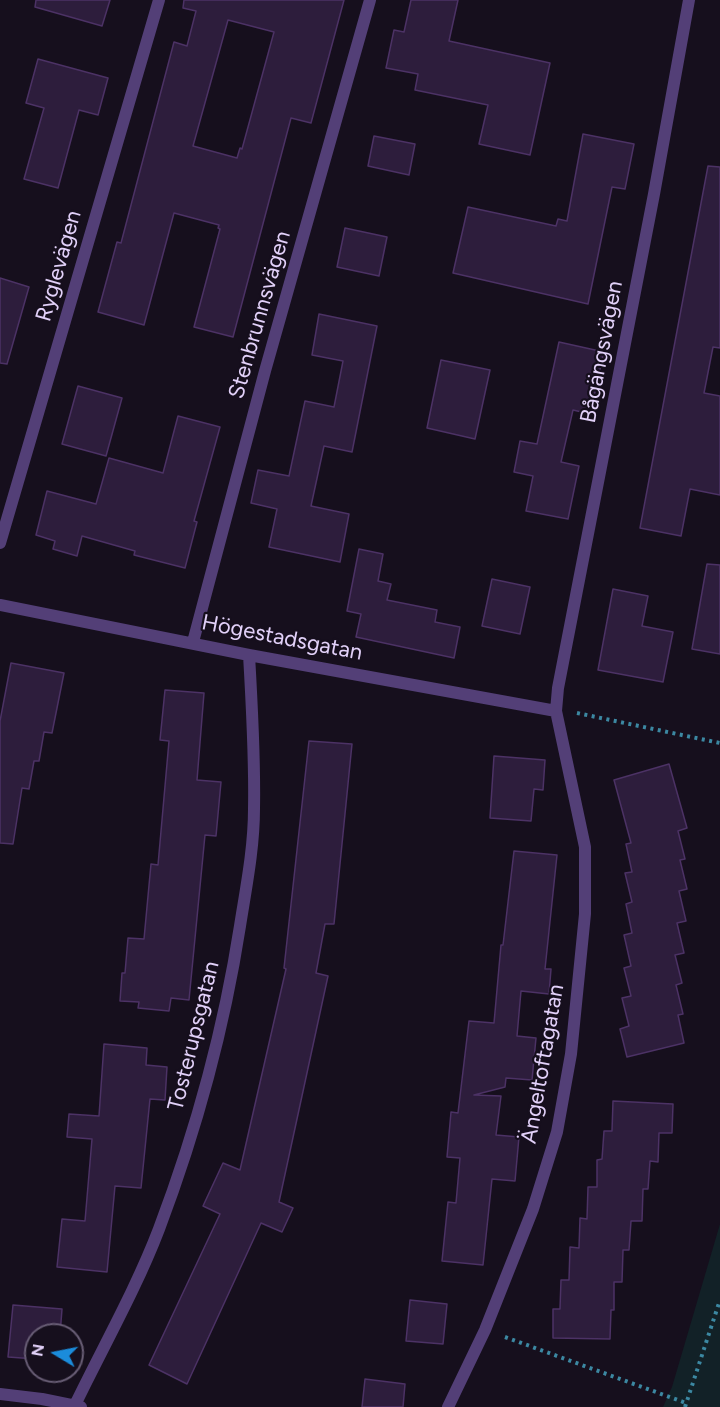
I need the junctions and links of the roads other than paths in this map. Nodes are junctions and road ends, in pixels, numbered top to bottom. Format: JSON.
{"nodes":[{"id":1,"x":159,"y":0,"type":"edge"},
{"id":2,"x":370,"y":0,"type":"edge"},
{"id":3,"x":689,"y":0,"type":"edge"},
{"id":4,"x":0,"y":543,"type":"edge"},
{"id":5,"x":0,"y":605,"type":"edge"},
{"id":6,"x":192,"y":642,"type":"junction"},
{"id":7,"x":249,"y":655,"type":"junction"},
{"id":8,"x":556,"y":711,"type":"junction"},
{"id":9,"x":0,"y":1394,"type":"edge"},
{"id":10,"x":78,"y":1406,"type":"edge"},
{"id":11,"x":448,"y":1407,"type":"edge"}],
"edges":[{"from":1,"to":4,"type":"street","name":"Ryglevägen"},
{"from":2,"to":6,"type":"street","name":"Stenbrunnsvägen"},
{"from":3,"to":8,"type":"street","name":"Bågängsvägen"},
{"from":5,"to":6,"type":"street","name":"Högestadsgatan"},
{"from":6,"to":7,"type":"street","name":"Högestadsgatan"},
{"from":7,"to":8,"type":"street","name":"Högestadsgatan"},
{"from":7,"to":10,"type":"street","name":"Tosterupsgatan"},
{"from":8,"to":11,"type":"street","name":"Ängeltoftagatan"},
{"from":9,"to":10,"type":"street"}]}
